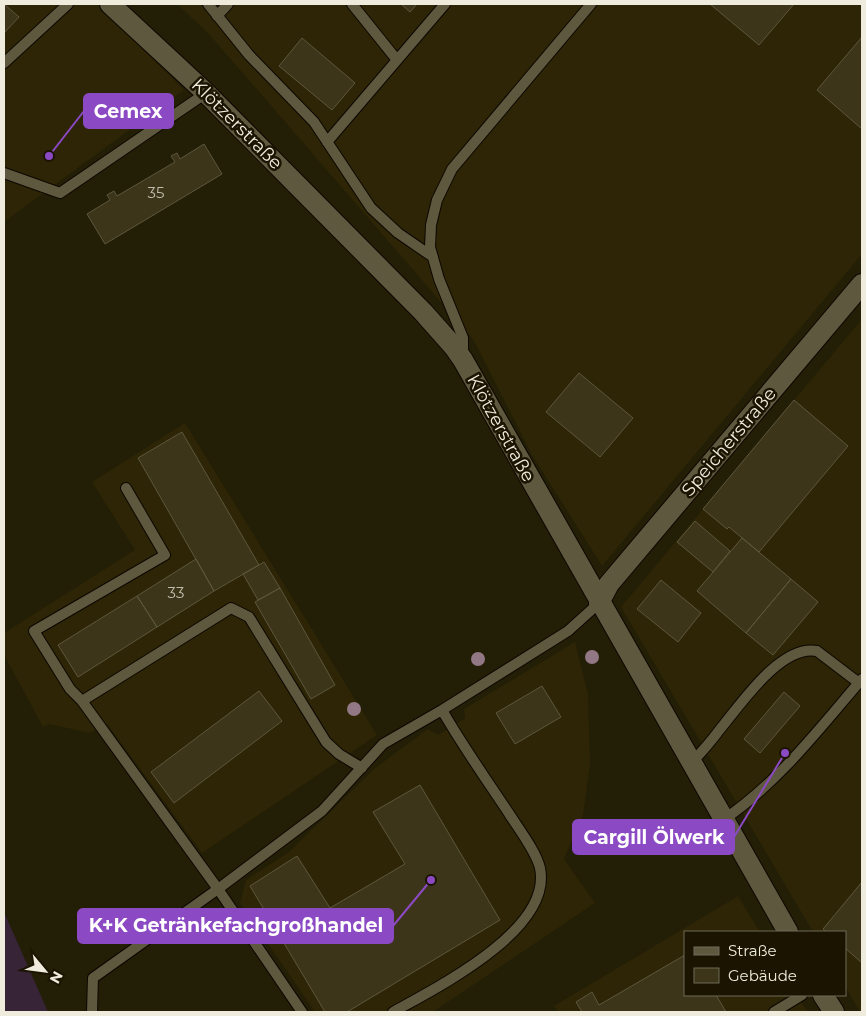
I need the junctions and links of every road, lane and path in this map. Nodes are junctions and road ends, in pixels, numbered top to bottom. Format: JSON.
{"nodes":[{"id":1,"x":68,"y":4,"type":"edge"},
{"id":2,"x":110,"y":4,"type":"edge"},
{"id":3,"x":208,"y":4,"type":"edge"},
{"id":4,"x":228,"y":4,"type":"edge"},
{"id":5,"x":352,"y":4,"type":"edge"},
{"id":6,"x":445,"y":4,"type":"edge"},
{"id":7,"x":591,"y":4,"type":"edge"},
{"id":8,"x":217,"y":16,"type":"junction"},
{"id":9,"x":397,"y":60,"type":"junction"},
{"id":10,"x":4,"y":63,"type":"edge"},
{"id":11,"x":206,"y":93,"type":"junction"},
{"id":12,"x":327,"y":142,"type":"junction"},
{"id":13,"x":4,"y":174,"type":"edge"},
{"id":14,"x":433,"y":257,"type":"junction"},
{"id":15,"x":862,"y":284,"type":"edge"},
{"id":16,"x":463,"y":360,"type":"junction"},
{"id":17,"x":126,"y":488,"type":"dead end"},
{"id":18,"x":599,"y":603,"type":"junction"},
{"id":19,"x":860,"y":681,"type":"edge"},
{"id":20,"x":82,"y":701,"type":"junction"},
{"id":21,"x":442,"y":710,"type":"junction"},
{"id":22,"x":691,"y":763,"type":"junction"},
{"id":23,"x":362,"y":768,"type":"junction"},
{"id":24,"x":724,"y":820,"type":"junction"},
{"id":25,"x":218,"y":889,"type":"junction"},
{"id":26,"x":787,"y":931,"type":"edge"},
{"id":27,"x":800,"y":996,"type":"edge"},
{"id":28,"x":825,"y":996,"type":"edge"},
{"id":29,"x":92,"y":1012,"type":"edge"},
{"id":30,"x":302,"y":1012,"type":"edge"},
{"id":31,"x":393,"y":1012,"type":"edge"},
{"id":32,"x":774,"y":1012,"type":"edge"},
{"id":33,"x":834,"y":1012,"type":"edge"}],
"edges":[{"from":1,"to":10,"type":"lane"},
{"from":2,"to":11,"type":"street","name":"Klötzerstraße"},
{"from":3,"to":8,"type":"lane"},
{"from":4,"to":8,"type":"lane"},
{"from":5,"to":9,"type":"lane"},
{"from":6,"to":9,"type":"lane"},
{"from":7,"to":14,"type":"lane"},
{"from":8,"to":12,"type":"lane"},
{"from":9,"to":12,"type":"lane"},
{"from":11,"to":13,"type":"lane"},
{"from":11,"to":16,"type":"street","name":"Klötzerstraße"},
{"from":12,"to":14,"type":"lane"},
{"from":14,"to":16,"type":"lane"},
{"from":15,"to":18,"type":"street","name":"Speicherstraße"},
{"from":16,"to":18,"type":"street","name":"Klötzerstraße"},
{"from":17,"to":20,"type":"lane"},
{"from":18,"to":21,"type":"lane"},
{"from":18,"to":22,"type":"street","name":"Klötzerstraße"},
{"from":19,"to":22,"type":"lane"},
{"from":19,"to":24,"type":"lane"},
{"from":20,"to":23,"type":"lane"},
{"from":20,"to":25,"type":"lane"},
{"from":21,"to":23,"type":"lane"},
{"from":21,"to":31,"type":"lane"},
{"from":22,"to":24,"type":"street","name":"Klötzerstraße"},
{"from":23,"to":25,"type":"lane"},
{"from":24,"to":26,"type":"street","name":"Klötzerstraße"},
{"from":25,"to":29,"type":"lane"},
{"from":25,"to":30,"type":"lane"},
{"from":27,"to":32,"type":"lane"},
{"from":28,"to":33,"type":"street"}]}
